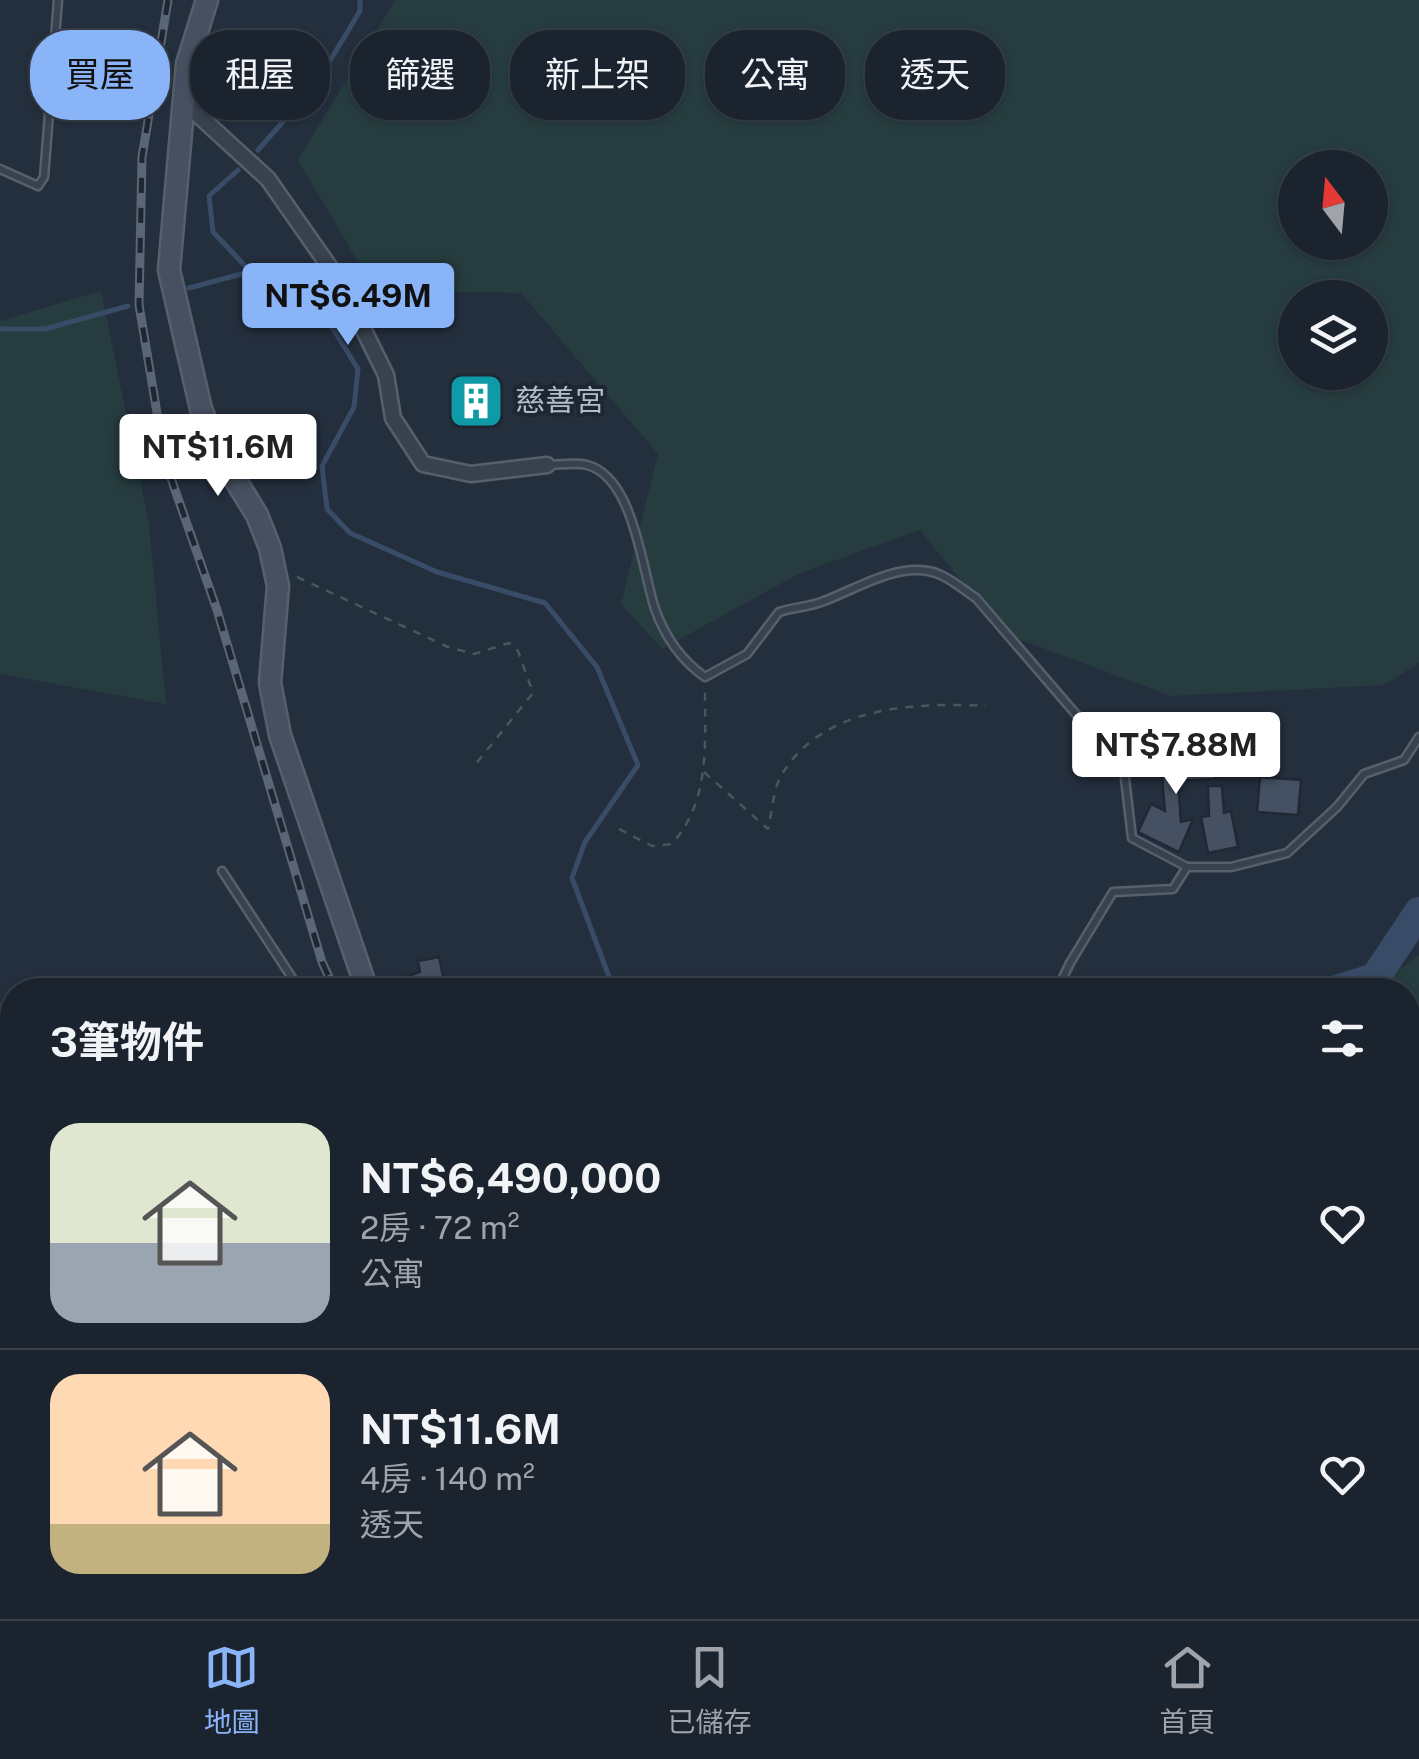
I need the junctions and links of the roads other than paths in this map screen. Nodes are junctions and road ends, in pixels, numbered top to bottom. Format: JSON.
{"nodes":[{"id":1,"x":58,"y":0,"type":"edge"},
{"id":2,"x":207,"y":0,"type":"edge"},
{"id":3,"x":185,"y":103,"type":"junction"},
{"id":4,"x":0,"y":168,"type":"edge"},
{"id":5,"x":547,"y":465,"type":"joint"},
{"id":6,"x":1419,"y":736,"type":"edge"},
{"id":7,"x":1187,"y":868,"type":"junction"},
{"id":8,"x":222,"y":871,"type":"dead end"},
{"id":9,"x":292,"y":978,"type":"edge"},
{"id":10,"x":363,"y":978,"type":"edge"},
{"id":11,"x":1063,"y":978,"type":"edge"}],
"edges":[{"from":1,"to":4,"type":"lane"},
{"from":2,"to":3,"type":"street"},
{"from":3,"to":5,"type":"street"},
{"from":3,"to":10,"type":"street"},
{"from":5,"to":7,"type":"lane"},
{"from":6,"to":7,"type":"lane"},
{"from":7,"to":11,"type":"lane"},
{"from":8,"to":9,"type":"lane"}]}
